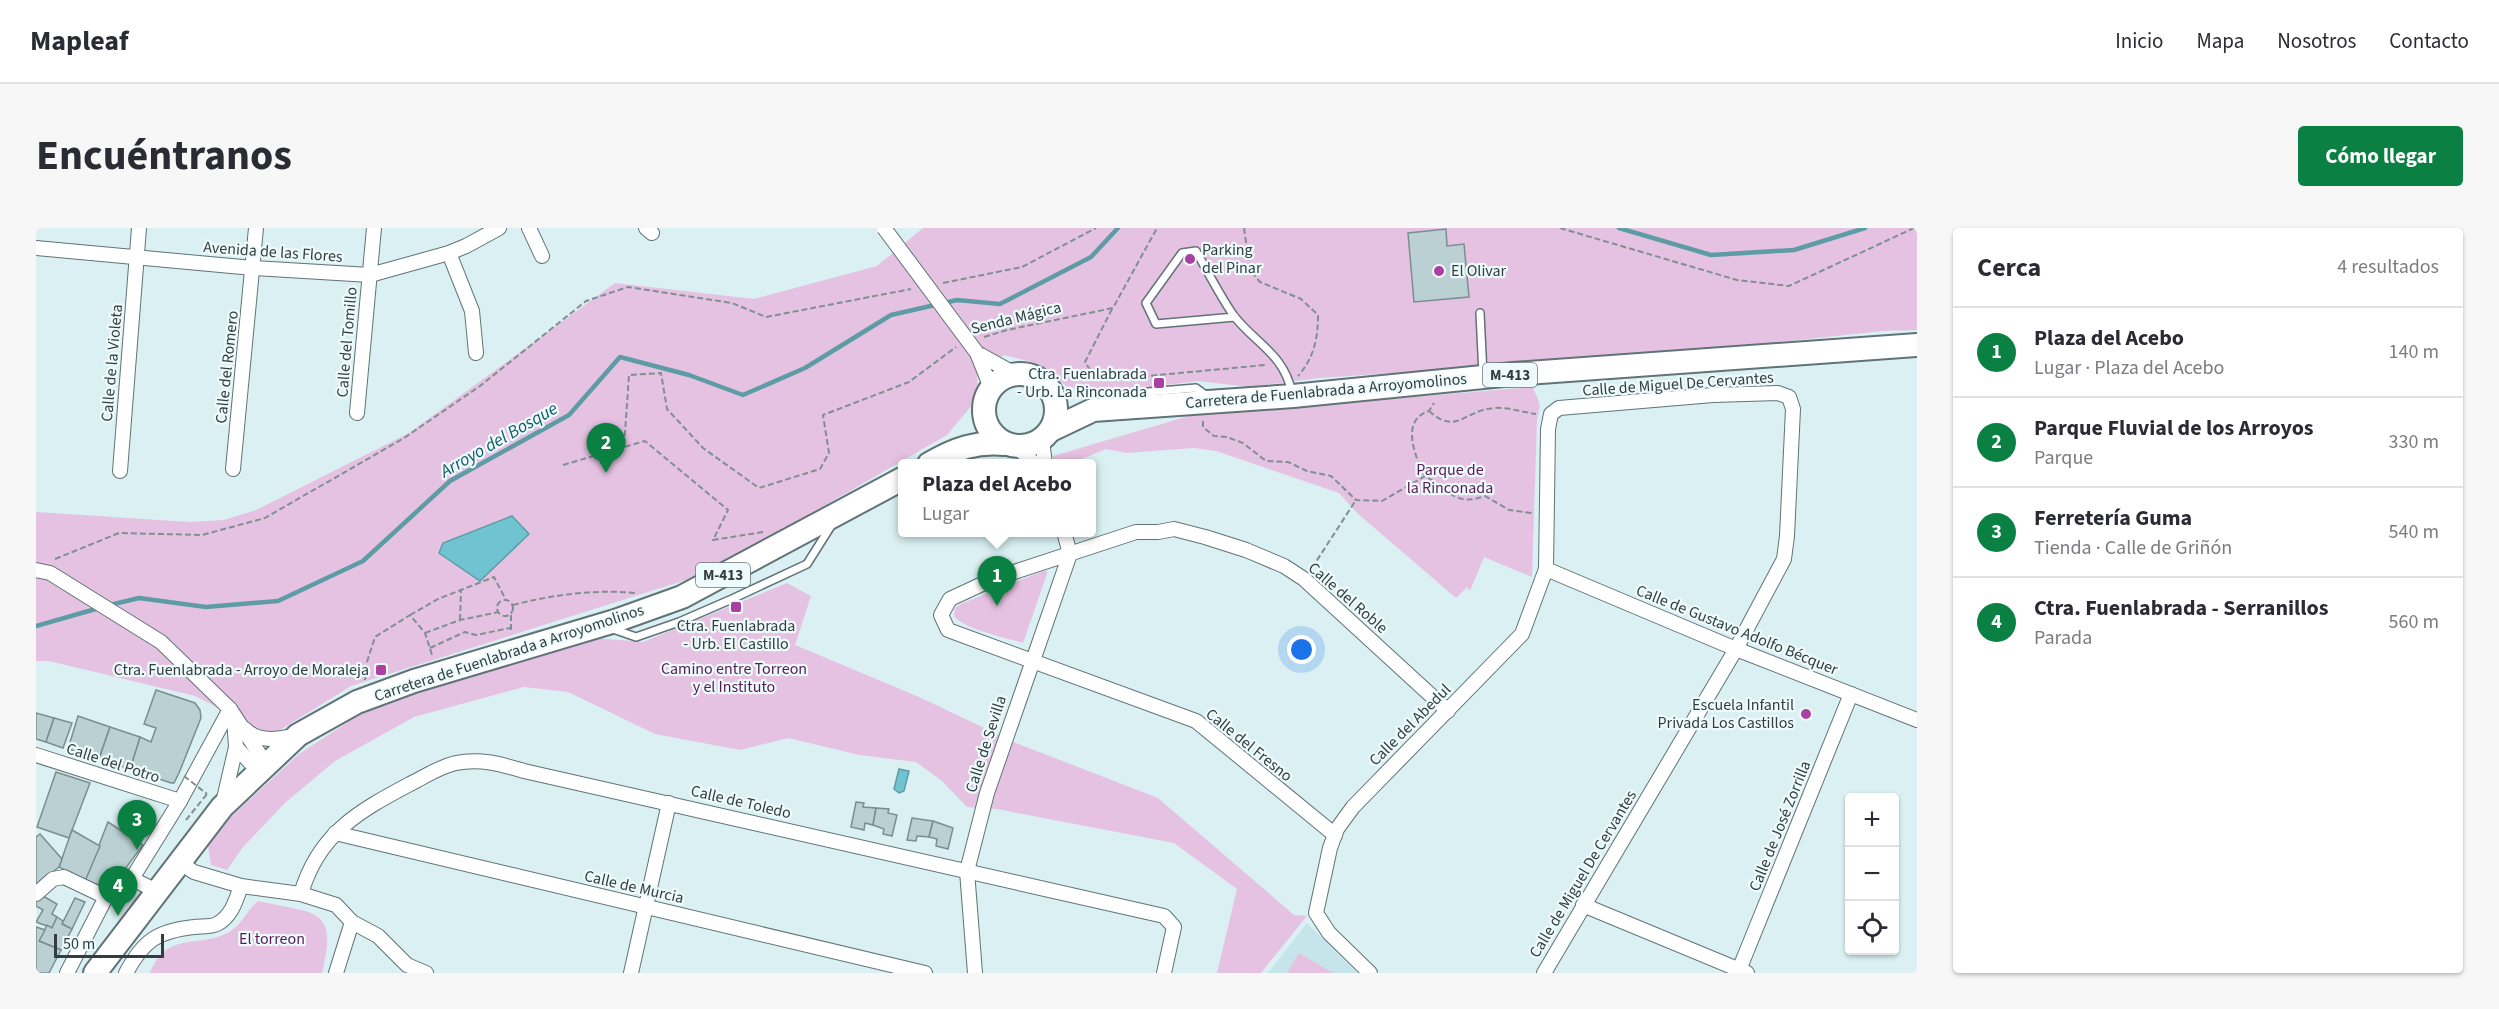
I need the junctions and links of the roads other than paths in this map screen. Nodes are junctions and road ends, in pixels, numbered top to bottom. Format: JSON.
{"nodes":[{"id":1,"x":139,"y":228,"type":"edge"},
{"id":2,"x":256,"y":228,"type":"edge"},
{"id":3,"x":374,"y":228,"type":"edge"},
{"id":4,"x":529,"y":228,"type":"edge"},
{"id":5,"x":884,"y":228,"type":"edge"},
{"id":6,"x":493,"y":230,"type":"edge"},
{"id":7,"x":36,"y":248,"type":"edge"},
{"id":8,"x":449,"y":253,"type":"junction"},
{"id":9,"x":542,"y":256,"type":"dead end"},
{"id":10,"x":137,"y":258,"type":"junction"},
{"id":11,"x":253,"y":268,"type":"junction"},
{"id":12,"x":370,"y":275,"type":"junction"},
{"id":13,"x":1480,"y":313,"type":"dead end"},
{"id":14,"x":1235,"y":317,"type":"junction"},
{"id":15,"x":1917,"y":345,"type":"edge"},
{"id":16,"x":977,"y":346,"type":"junction"},
{"id":17,"x":1887,"y":348,"type":"junction"},
{"id":18,"x":476,"y":352,"type":"dead end"},
{"id":19,"x":1917,"y":352,"type":"edge"},
{"id":20,"x":1015,"y":374,"type":"junction"},
{"id":21,"x":1483,"y":377,"type":"junction"},
{"id":22,"x":1040,"y":379,"type":"junction"},
{"id":23,"x":991,"y":388,"type":"junction"},
{"id":24,"x":1292,"y":390,"type":"junction"},
{"id":25,"x":983,"y":410,"type":"junction"},
{"id":26,"x":1093,"y":410,"type":"junction"},
{"id":27,"x":357,"y":413,"type":"dead end"},
{"id":28,"x":1046,"y":435,"type":"junction"},
{"id":29,"x":1011,"y":446,"type":"junction"},
{"id":30,"x":950,"y":451,"type":"junction"},
{"id":31,"x":937,"y":459,"type":"edge"},
{"id":32,"x":1028,"y":459,"type":"edge"},
{"id":33,"x":1045,"y":459,"type":"edge"},
{"id":34,"x":233,"y":469,"type":"dead end"},
{"id":35,"x":120,"y":471,"type":"dead end"},
{"id":36,"x":898,"y":482,"type":"edge"},
{"id":37,"x":839,"y":513,"type":"junction"},
{"id":38,"x":1065,"y":537,"type":"edge"},
{"id":39,"x":1070,"y":554,"type":"junction"},
{"id":40,"x":44,"y":568,"type":"edge"},
{"id":41,"x":1546,"y":569,"type":"junction"},
{"id":42,"x":602,"y":626,"type":"junction"},
{"id":43,"x":1736,"y":649,"type":"junction"},
{"id":44,"x":1032,"y":660,"type":"junction"},
{"id":45,"x":1851,"y":694,"type":"junction"},
{"id":46,"x":1448,"y":711,"type":"junction"},
{"id":47,"x":232,"y":713,"type":"junction"},
{"id":48,"x":1917,"y":720,"type":"edge"},
{"id":49,"x":298,"y":735,"type":"junction"},
{"id":50,"x":236,"y":747,"type":"junction"},
{"id":51,"x":36,"y":755,"type":"edge"},
{"id":52,"x":262,"y":767,"type":"junction"},
{"id":53,"x":180,"y":801,"type":"junction"},
{"id":54,"x":215,"y":801,"type":"junction"},
{"id":55,"x":669,"y":803,"type":"junction"},
{"id":56,"x":335,"y":833,"type":"junction"},
{"id":57,"x":1335,"y":836,"type":"junction"},
{"id":58,"x":179,"y":862,"type":"junction"},
{"id":59,"x":967,"y":871,"type":"junction"},
{"id":60,"x":130,"y":878,"type":"junction"},
{"id":61,"x":241,"y":886,"type":"junction"},
{"id":62,"x":157,"y":891,"type":"junction"},
{"id":63,"x":36,"y":894,"type":"edge"},
{"id":64,"x":301,"y":894,"type":"junction"},
{"id":65,"x":106,"y":897,"type":"junction"},
{"id":66,"x":1583,"y":905,"type":"junction"},
{"id":67,"x":645,"y":906,"type":"junction"},
{"id":68,"x":352,"y":922,"type":"junction"},
{"id":69,"x":1743,"y":971,"type":"edge"},
{"id":70,"x":67,"y":973,"type":"edge"},
{"id":71,"x":95,"y":973,"type":"edge"},
{"id":72,"x":126,"y":973,"type":"edge"},
{"id":73,"x":336,"y":973,"type":"edge"},
{"id":74,"x":426,"y":973,"type":"edge"},
{"id":75,"x":631,"y":973,"type":"edge"},
{"id":76,"x":926,"y":973,"type":"edge"},
{"id":77,"x":975,"y":973,"type":"edge"},
{"id":78,"x":1164,"y":973,"type":"edge"},
{"id":79,"x":1370,"y":973,"type":"edge"},
{"id":80,"x":1544,"y":973,"type":"edge"}],
"edges":[{"from":1,"to":10,"type":"street","name":"Calle de la Violeta"},
{"from":2,"to":11,"type":"street","name":"Calle del Romero"},
{"from":3,"to":12,"type":"street","name":"Calle del Tomillo"},
{"from":4,"to":9,"type":"street"},
{"from":5,"to":16,"type":"street","bridge":true},
{"from":6,"to":8,"type":"street","name":"Avenida de las Flores"},
{"from":7,"to":10,"type":"street","name":"Avenida de las Flores"},
{"from":8,"to":12,"type":"street","name":"Avenida de las Flores"},
{"from":8,"to":18,"type":"street"},
{"from":10,"to":11,"type":"street","name":"Avenida de las Flores"},
{"from":10,"to":35,"type":"street","name":"Calle de la Violeta"},
{"from":11,"to":12,"type":"street","name":"Avenida de las Flores"},
{"from":11,"to":34,"type":"street","name":"Calle del Romero"},
{"from":12,"to":27,"type":"street","name":"Calle del Tomillo"},
{"from":13,"to":21,"type":"lane"},
{"from":14,"to":14,"type":"lane"},
{"from":14,"to":24,"type":"lane"},
{"from":15,"to":17,"type":"main road","name":"Carretera de Fuenlabrada a Arroyomolinos","number":"M-413"},
{"from":16,"to":20,"type":"street"},
{"from":16,"to":23,"type":"street"},
{"from":17,"to":19,"type":"main road"},
{"from":17,"to":21,"type":"main road","name":"Carretera de Fuenlabrada a Arroyomolinos","number":"M-413"},
{"from":20,"to":22,"type":"main road","number":"M-413"},
{"from":20,"to":23,"type":"main road"},
{"from":21,"to":24,"type":"main road","name":"Carretera de Fuenlabrada a Arroyomolinos","number":"M-413"},
{"from":22,"to":26,"type":"main road","name":"Carretera de Fuenlabrada a Arroyomolinos","number":"M-413"},
{"from":22,"to":28,"type":"main road"},
{"from":23,"to":25,"type":"main road","number":"M-413"},
{"from":24,"to":26,"type":"main road","name":"Carretera de Fuenlabrada a Arroyomolinos","number":"M-413"},
{"from":25,"to":29,"type":"main road"},
{"from":25,"to":30,"type":"main road","number":"M-413"},
{"from":26,"to":28,"type":"main road","name":"Carretera de Fuenlabrada a Arroyomolinos","number":"M-413"},
{"from":28,"to":29,"type":"main road","number":"M-413"},
{"from":28,"to":33,"type":"street"},
{"from":29,"to":30,"type":"main road","number":"M-413"},
{"from":29,"to":32,"type":"street"},
{"from":30,"to":31,"type":"main road","number":"M-413"},
{"from":36,"to":37,"type":"main road","name":"Carretera de Fuenlabrada a Arroyomolinos","number":"M-413"},
{"from":37,"to":42,"type":"main road","name":"Carretera de Fuenlabrada a Arroyomolinos","number":"M-413"},
{"from":37,"to":42,"type":"lane"},
{"from":38,"to":39,"type":"street"},
{"from":39,"to":44,"type":"street","name":"Calle de Sevilla"},
{"from":39,"to":44,"type":"street","name":"Calle del Roble"},
{"from":39,"to":46,"type":"street","name":"Calle del Roble"},
{"from":40,"to":47,"type":"street"},
{"from":41,"to":43,"type":"street","name":"Calle de Gustavo Adolfo Bécquer"},
{"from":41,"to":43,"type":"street","name":"Calle de Miguel De Cervantes"},
{"from":41,"to":46,"type":"street","name":"Calle del Abedul"},
{"from":42,"to":49,"type":"main road","name":"Carretera de Fuenlabrada a Arroyomolinos","number":"M-413"},
{"from":43,"to":45,"type":"street","name":"Calle de Gustavo Adolfo Bécquer"},
{"from":43,"to":66,"type":"street","name":"Calle de Miguel De Cervantes"},
{"from":44,"to":57,"type":"street","name":"Calle del Fresno"},
{"from":44,"to":59,"type":"street","name":"Calle de Sevilla"},
{"from":45,"to":48,"type":"street","name":"Calle de Gustavo Adolfo Bécquer"},
{"from":45,"to":69,"type":"street","name":"Calle de José Zorrilla"},
{"from":46,"to":57,"type":"street","name":"Calle del Abedul"},
{"from":47,"to":49,"type":"street"},
{"from":47,"to":50,"type":"street"},
{"from":47,"to":52,"type":"street"},
{"from":47,"to":53,"type":"street"},
{"from":49,"to":52,"type":"main road","name":"Carretera de Fuenlabrada a Arroyomolinos","number":"M-413"},
{"from":50,"to":52,"type":"street"},
{"from":50,"to":54,"type":"street"},
{"from":51,"to":53,"type":"street","name":"Calle del Potro"},
{"from":52,"to":54,"type":"main road","name":"Carretera de Fuenlabrada a Arroyomolinos","number":"M-413"},
{"from":53,"to":60,"type":"street"},
{"from":54,"to":58,"type":"main road","name":"Carretera de Fuenlabrada a Arroyomolinos","number":"M-413"},
{"from":55,"to":56,"type":"street","name":"Calle de Toledo"},
{"from":55,"to":59,"type":"street","name":"Calle de Toledo"},
{"from":55,"to":67,"type":"street"},
{"from":56,"to":64,"type":"street","name":"Calle de Toledo"},
{"from":56,"to":67,"type":"street","name":"Calle de Murcia"},
{"from":57,"to":79,"type":"street","name":"Calle del Abedul"},
{"from":58,"to":61,"type":"street"},
{"from":58,"to":62,"type":"main road","name":"Carretera de Fuenlabrada a Arroyomolinos","number":"M-413"},
{"from":59,"to":77,"type":"street","name":"Calle de Sevilla"},
{"from":59,"to":78,"type":"street","name":"Calle de Toledo"},
{"from":60,"to":62,"type":"street"},
{"from":60,"to":65,"type":"street"},
{"from":61,"to":64,"type":"street"},
{"from":61,"to":72,"type":"street"},
{"from":62,"to":71,"type":"main road","name":"Carretera de Fuenlabrada a Arroyomolinos","number":"M-413"},
{"from":63,"to":65,"type":"street"},
{"from":64,"to":68,"type":"street"},
{"from":65,"to":70,"type":"street"},
{"from":66,"to":69,"type":"street"},
{"from":66,"to":80,"type":"street","name":"Calle de Miguel De Cervantes"},
{"from":67,"to":75,"type":"street"},
{"from":67,"to":76,"type":"street","name":"Calle de Murcia"},
{"from":68,"to":73,"type":"street"},
{"from":68,"to":74,"type":"street"}]}
